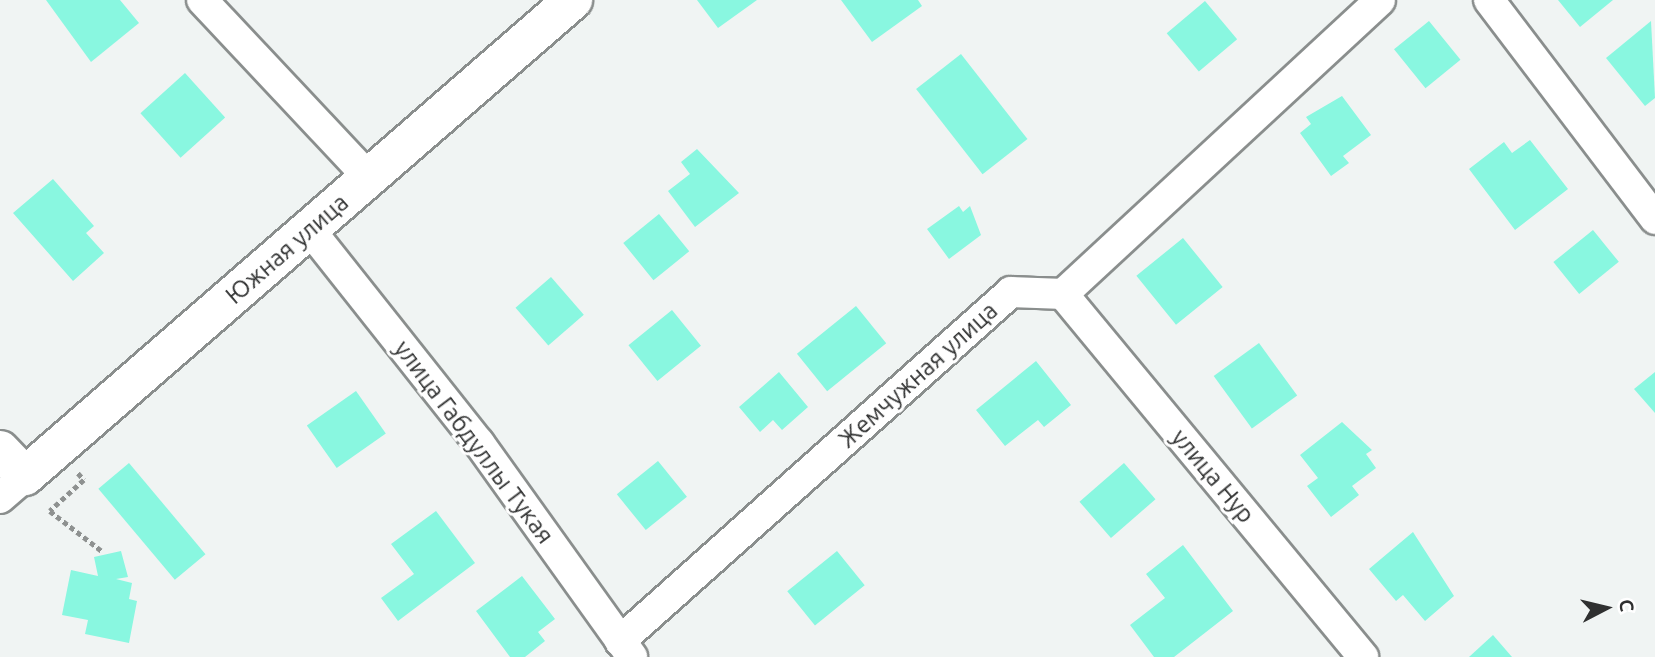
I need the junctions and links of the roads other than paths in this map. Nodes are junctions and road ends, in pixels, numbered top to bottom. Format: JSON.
{"nodes":[{"id":1,"x":202,"y":0,"type":"edge"},
{"id":2,"x":573,"y":0,"type":"edge"},
{"id":3,"x":1380,"y":0,"type":"edge"},
{"id":4,"x":1489,"y":0,"type":"edge"},
{"id":5,"x":368,"y":177,"type":"junction"},
{"id":6,"x":1655,"y":219,"type":"edge"},
{"id":7,"x":310,"y":230,"type":"junction"},
{"id":8,"x":1063,"y":294,"type":"junction"},
{"id":9,"x":8,"y":475,"type":"edge"},
{"id":10,"x":626,"y":649,"type":"edge"},
{"id":11,"x":1363,"y":657,"type":"edge"}],
"edges":[{"from":1,"to":5,"type":"street"},
{"from":2,"to":5,"type":"street","name":"Южная улица"},
{"from":3,"to":8,"type":"street"},
{"from":4,"to":6,"type":"street"},
{"from":5,"to":7,"type":"street","name":"Южная улица"},
{"from":7,"to":9,"type":"street","name":"Южная улица"},
{"from":7,"to":10,"type":"street","name":"улица Габдуллы Тукая"},
{"from":8,"to":10,"type":"street","name":"Жемчужная улица"},
{"from":8,"to":11,"type":"street","name":"улица Нур"}]}
